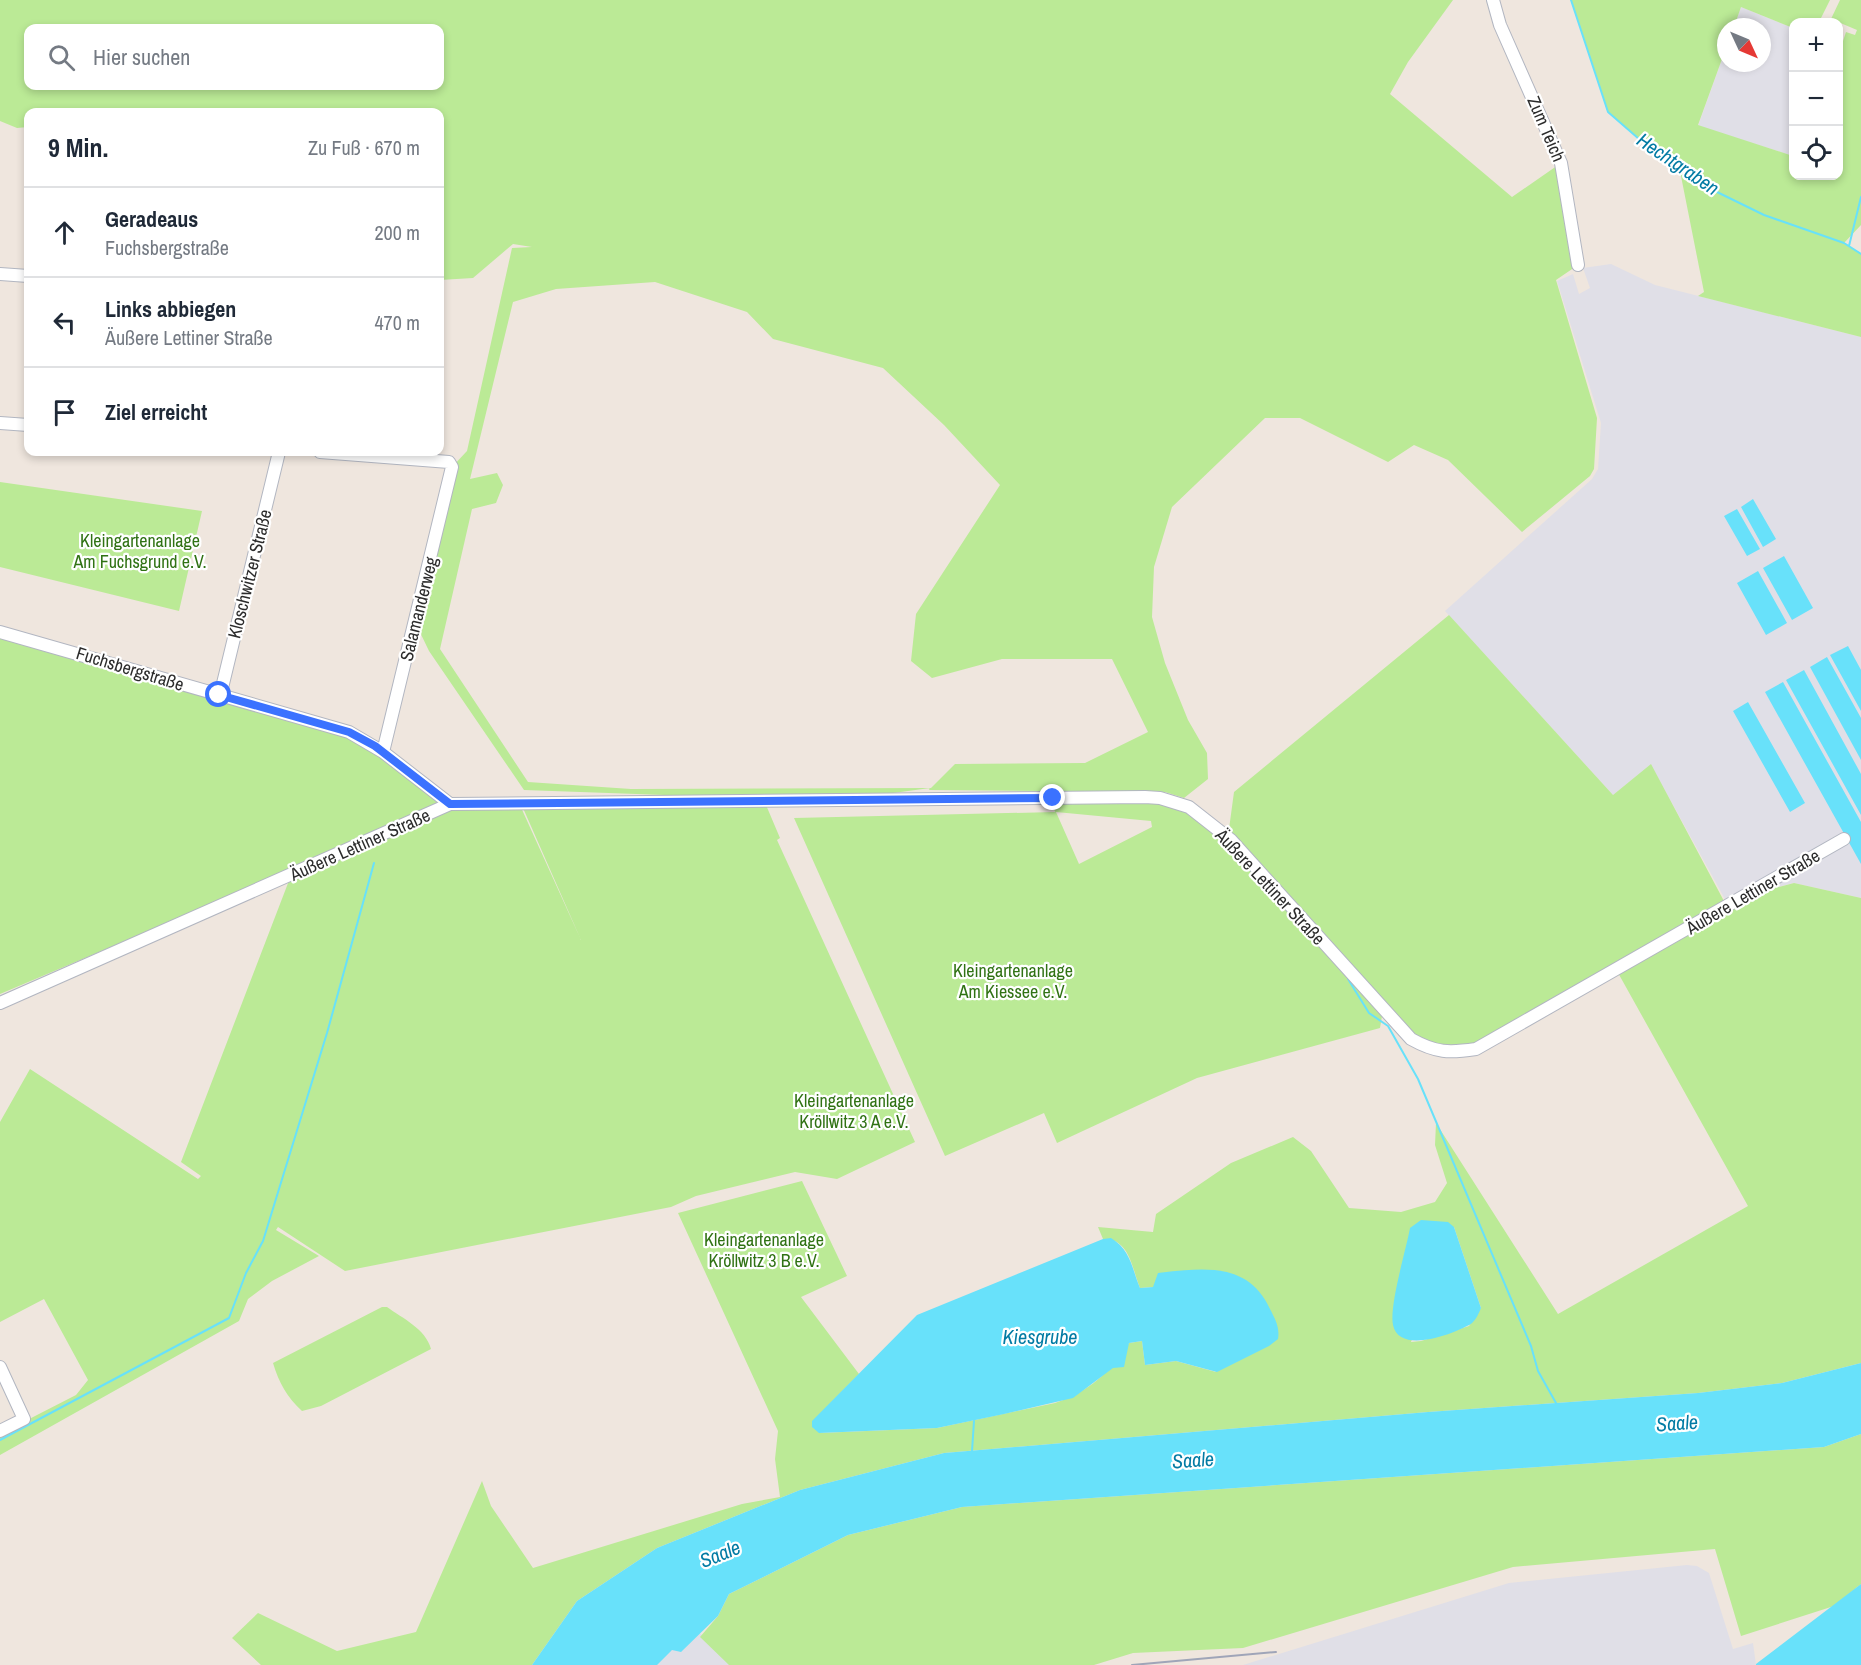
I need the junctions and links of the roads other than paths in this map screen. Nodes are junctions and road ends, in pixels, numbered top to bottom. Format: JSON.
{"nodes":[{"id":1,"x":1493,"y":0,"type":"edge"},
{"id":2,"x":1578,"y":265,"type":"dead end"},
{"id":3,"x":0,"y":274,"type":"edge"},
{"id":4,"x":24,"y":276,"type":"edge"},
{"id":5,"x":0,"y":423,"type":"edge"},
{"id":6,"x":24,"y":425,"type":"edge"},
{"id":7,"x":278,"y":456,"type":"edge"},
{"id":8,"x":372,"y":456,"type":"edge"},
{"id":9,"x":0,"y":632,"type":"edge"},
{"id":10,"x":220,"y":696,"type":"junction"},
{"id":11,"x":383,"y":752,"type":"junction"},
{"id":12,"x":450,"y":804,"type":"junction"},
{"id":13,"x":1844,"y":839,"type":"dead end"},
{"id":14,"x":0,"y":1003,"type":"edge"},
{"id":15,"x":0,"y":1367,"type":"edge"},
{"id":16,"x":0,"y":1431,"type":"edge"}],
"edges":[{"from":1,"to":2,"type":"street","name":"Zum Teich"},
{"from":3,"to":4,"type":"street"},
{"from":5,"to":6,"type":"street"},
{"from":7,"to":10,"type":"street","name":"Kloschwitzer Straße"},
{"from":8,"to":11,"type":"street","name":"Salamanderweg"},
{"from":9,"to":10,"type":"street","name":"Fuchsbergstraße"},
{"from":10,"to":11,"type":"street","name":"Fuchsbergstraße"},
{"from":11,"to":12,"type":"street","name":"Fuchsbergstraße"},
{"from":12,"to":13,"type":"street","name":"Äußere Lettiner Straße"},
{"from":12,"to":14,"type":"street","name":"Äußere Lettiner Straße"},
{"from":15,"to":16,"type":"street"}]}
